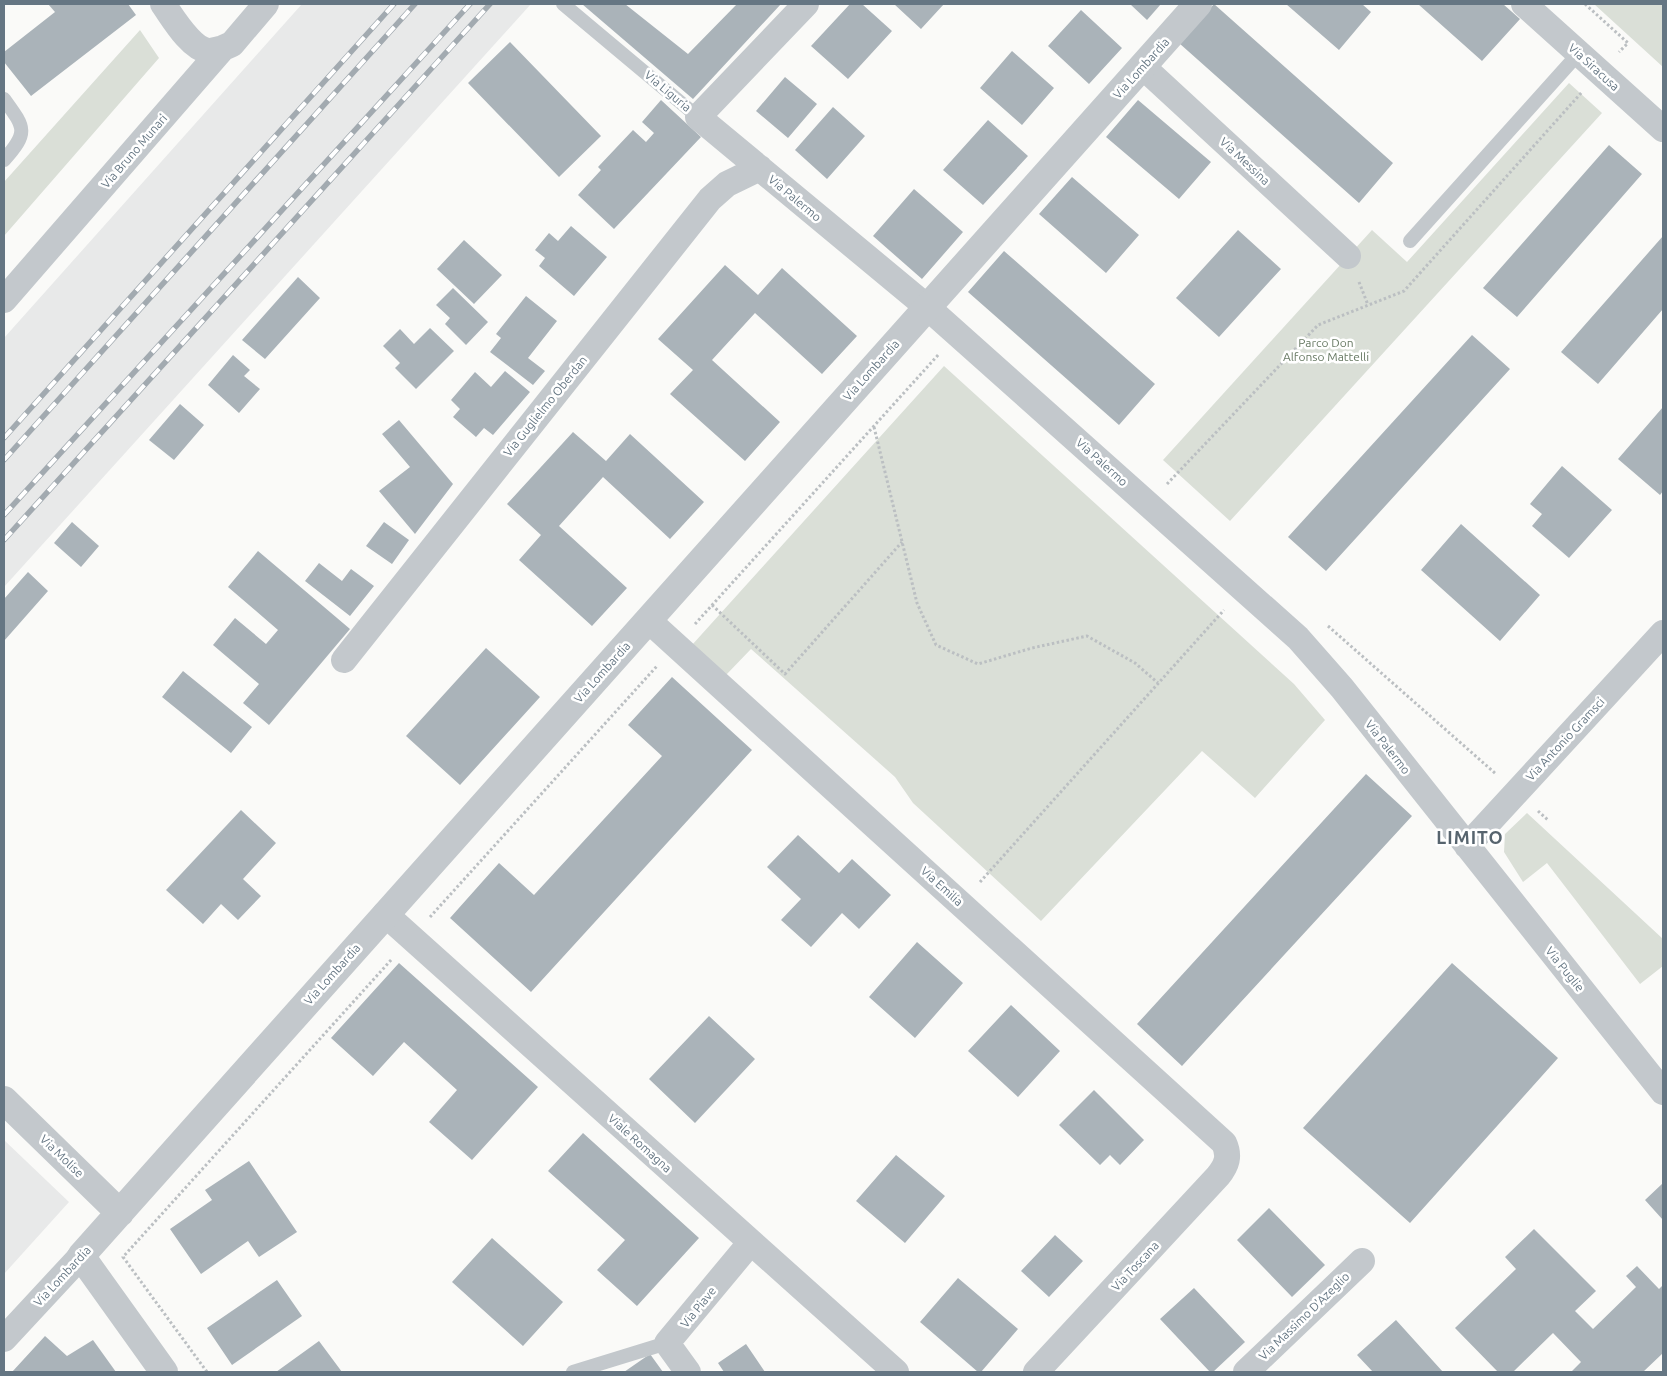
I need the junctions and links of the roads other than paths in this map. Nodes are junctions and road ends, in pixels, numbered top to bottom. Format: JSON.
{"nodes":[{"id":1,"x":163,"y":4,"type":"edge"},
{"id":2,"x":266,"y":4,"type":"edge"},
{"id":3,"x":563,"y":4,"type":"edge"},
{"id":4,"x":806,"y":4,"type":"edge"},
{"id":5,"x":1198,"y":4,"type":"edge"},
{"id":6,"x":1524,"y":4,"type":"edge"},
{"id":7,"x":223,"y":48,"type":"junction"},
{"id":8,"x":1580,"y":53,"type":"junction"},
{"id":9,"x":1142,"y":66,"type":"junction"},
{"id":10,"x":4,"y":99,"type":"edge"},
{"id":11,"x":698,"y":117,"type":"junction"},
{"id":12,"x":1663,"y":129,"type":"edge"},
{"id":13,"x":4,"y":160,"type":"edge"},
{"id":14,"x":760,"y":168,"type":"junction"},
{"id":15,"x":1410,"y":241,"type":"dead end"},
{"id":16,"x":1348,"y":256,"type":"dead end"},
{"id":17,"x":4,"y":300,"type":"edge"},
{"id":18,"x":927,"y":307,"type":"junction"},
{"id":19,"x":648,"y":620,"type":"junction"},
{"id":20,"x":1663,"y":633,"type":"edge"},
{"id":21,"x":344,"y":660,"type":"dead end"},
{"id":22,"x":1467,"y":846,"type":"junction"},
{"id":23,"x":385,"y":914,"type":"junction"},
{"id":24,"x":1663,"y":1092,"type":"edge"},
{"id":25,"x":4,"y":1100,"type":"edge"},
{"id":26,"x":1228,"y":1157,"type":"joint"},
{"id":27,"x":120,"y":1212,"type":"junction"},
{"id":28,"x":751,"y":1242,"type":"junction"},
{"id":29,"x":81,"y":1256,"type":"junction"},
{"id":30,"x":1362,"y":1261,"type":"dead end"},
{"id":31,"x":4,"y":1339,"type":"edge"},
{"id":32,"x":667,"y":1343,"type":"junction"},
{"id":33,"x":164,"y":1372,"type":"edge"},
{"id":34,"x":573,"y":1372,"type":"edge"},
{"id":35,"x":688,"y":1372,"type":"edge"},
{"id":36,"x":896,"y":1372,"type":"edge"},
{"id":37,"x":1036,"y":1372,"type":"edge"},
{"id":38,"x":1246,"y":1372,"type":"edge"}],
"edges":[{"from":1,"to":7,"type":"street"},
{"from":2,"to":7,"type":"street","name":"Via Bruno Munari"},
{"from":3,"to":11,"type":"lane","name":"Via Liguria"},
{"from":4,"to":11,"type":"street","name":"Via Liguria"},
{"from":5,"to":9,"type":"street","name":"Via Lombardia"},
{"from":6,"to":8,"type":"street","name":"Via Siracusa"},
{"from":7,"to":17,"type":"street","name":"Via Bruno Munari"},
{"from":8,"to":12,"type":"street","name":"Via Siracusa"},
{"from":8,"to":15,"type":"lane"},
{"from":9,"to":16,"type":"street","name":"Via Messina"},
{"from":9,"to":18,"type":"street","name":"Via Lombardia"},
{"from":10,"to":13,"type":"lane"},
{"from":11,"to":14,"type":"street","name":"Via Palermo"},
{"from":14,"to":18,"type":"street","name":"Via Palermo"},
{"from":14,"to":21,"type":"street","name":"Via Guglielmo Oberdan"},
{"from":18,"to":19,"type":"street","name":"Via Lombardia"},
{"from":18,"to":22,"type":"street","name":"Via Palermo"},
{"from":19,"to":23,"type":"street","name":"Via Lombardia"},
{"from":19,"to":26,"type":"street","name":"Via Emilia"},
{"from":20,"to":22,"type":"street","name":"Via Antonio Gramsci"},
{"from":22,"to":24,"type":"street","name":"Via Puglie"},
{"from":23,"to":27,"type":"street","name":"Via Lombardia"},
{"from":23,"to":28,"type":"street","name":"Viale Romagna"},
{"from":25,"to":27,"type":"street","name":"Via Molise"},
{"from":26,"to":37,"type":"street","name":"Via Toscana"},
{"from":27,"to":29,"type":"street","name":"Via Lombardia"},
{"from":28,"to":32,"type":"street","name":"Via Piave"},
{"from":28,"to":36,"type":"street","name":"Viale Romagna"},
{"from":29,"to":31,"type":"street","name":"Via Lombardia"},
{"from":29,"to":33,"type":"street"},
{"from":30,"to":38,"type":"street","name":"Via Massimo D'Azeglio"},
{"from":32,"to":34,"type":"lane"},
{"from":32,"to":35,"type":"street"}]}
